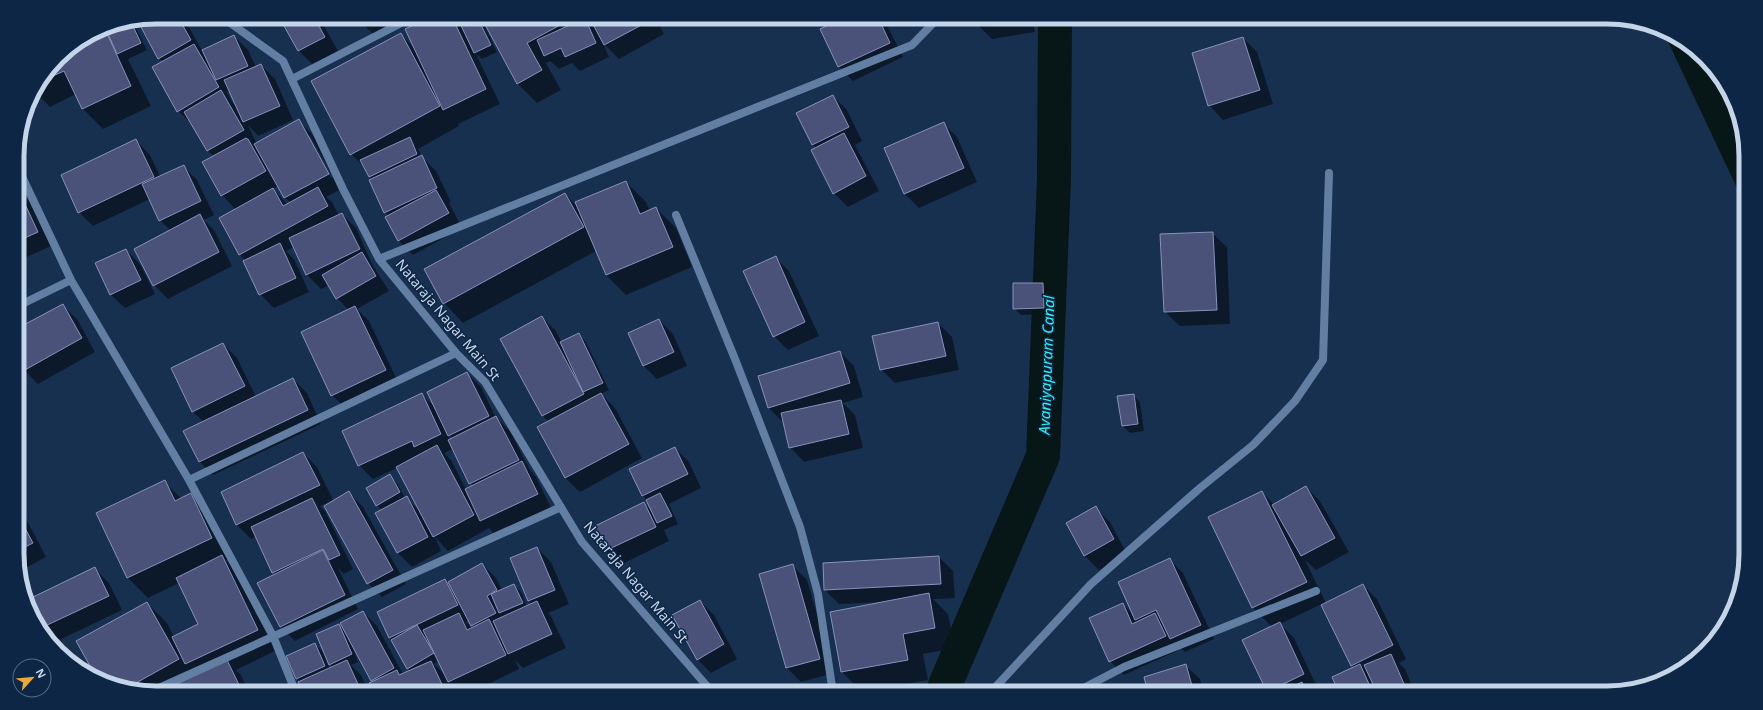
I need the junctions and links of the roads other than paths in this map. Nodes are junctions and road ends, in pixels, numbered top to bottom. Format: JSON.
{"nodes":[{"id":1,"x":232,"y":24,"type":"edge"},
{"id":2,"x":399,"y":24,"type":"edge"},
{"id":3,"x":932,"y":24,"type":"edge"},
{"id":4,"x":292,"y":79,"type":"junction"},
{"id":5,"x":1329,"y":173,"type":"dead end"},
{"id":6,"x":24,"y":181,"type":"edge"},
{"id":7,"x":676,"y":215,"type":"dead end"},
{"id":8,"x":379,"y":259,"type":"junction"},
{"id":9,"x":71,"y":280,"type":"junction"},
{"id":10,"x":24,"y":303,"type":"edge"},
{"id":11,"x":456,"y":353,"type":"junction"},
{"id":12,"x":189,"y":480,"type":"junction"},
{"id":13,"x":561,"y":507,"type":"junction"},
{"id":14,"x":1316,"y":591,"type":"dead end"},
{"id":15,"x":273,"y":636,"type":"junction"},
{"id":16,"x":163,"y":686,"type":"edge"},
{"id":17,"x":293,"y":686,"type":"edge"},
{"id":18,"x":707,"y":686,"type":"edge"},
{"id":19,"x":832,"y":686,"type":"edge"},
{"id":20,"x":996,"y":686,"type":"edge"},
{"id":21,"x":1087,"y":686,"type":"edge"}],
"edges":[{"from":1,"to":4,"type":"street","name":"Nataraja Nagar Main St"},
{"from":2,"to":4,"type":"street"},
{"from":3,"to":8,"type":"street"},
{"from":4,"to":8,"type":"street","name":"Nataraja Nagar Main St"},
{"from":5,"to":20,"type":"street"},
{"from":6,"to":9,"type":"street"},
{"from":7,"to":19,"type":"street"},
{"from":8,"to":11,"type":"street","name":"Nataraja Nagar Main St"},
{"from":9,"to":10,"type":"street"},
{"from":9,"to":12,"type":"street"},
{"from":11,"to":12,"type":"street"},
{"from":11,"to":13,"type":"street","name":"Nataraja Nagar Main St"},
{"from":12,"to":15,"type":"street"},
{"from":13,"to":15,"type":"street"},
{"from":13,"to":18,"type":"street","name":"Nataraja Nagar Main St"},
{"from":14,"to":21,"type":"street"},
{"from":15,"to":16,"type":"street"},
{"from":15,"to":17,"type":"street"}]}
